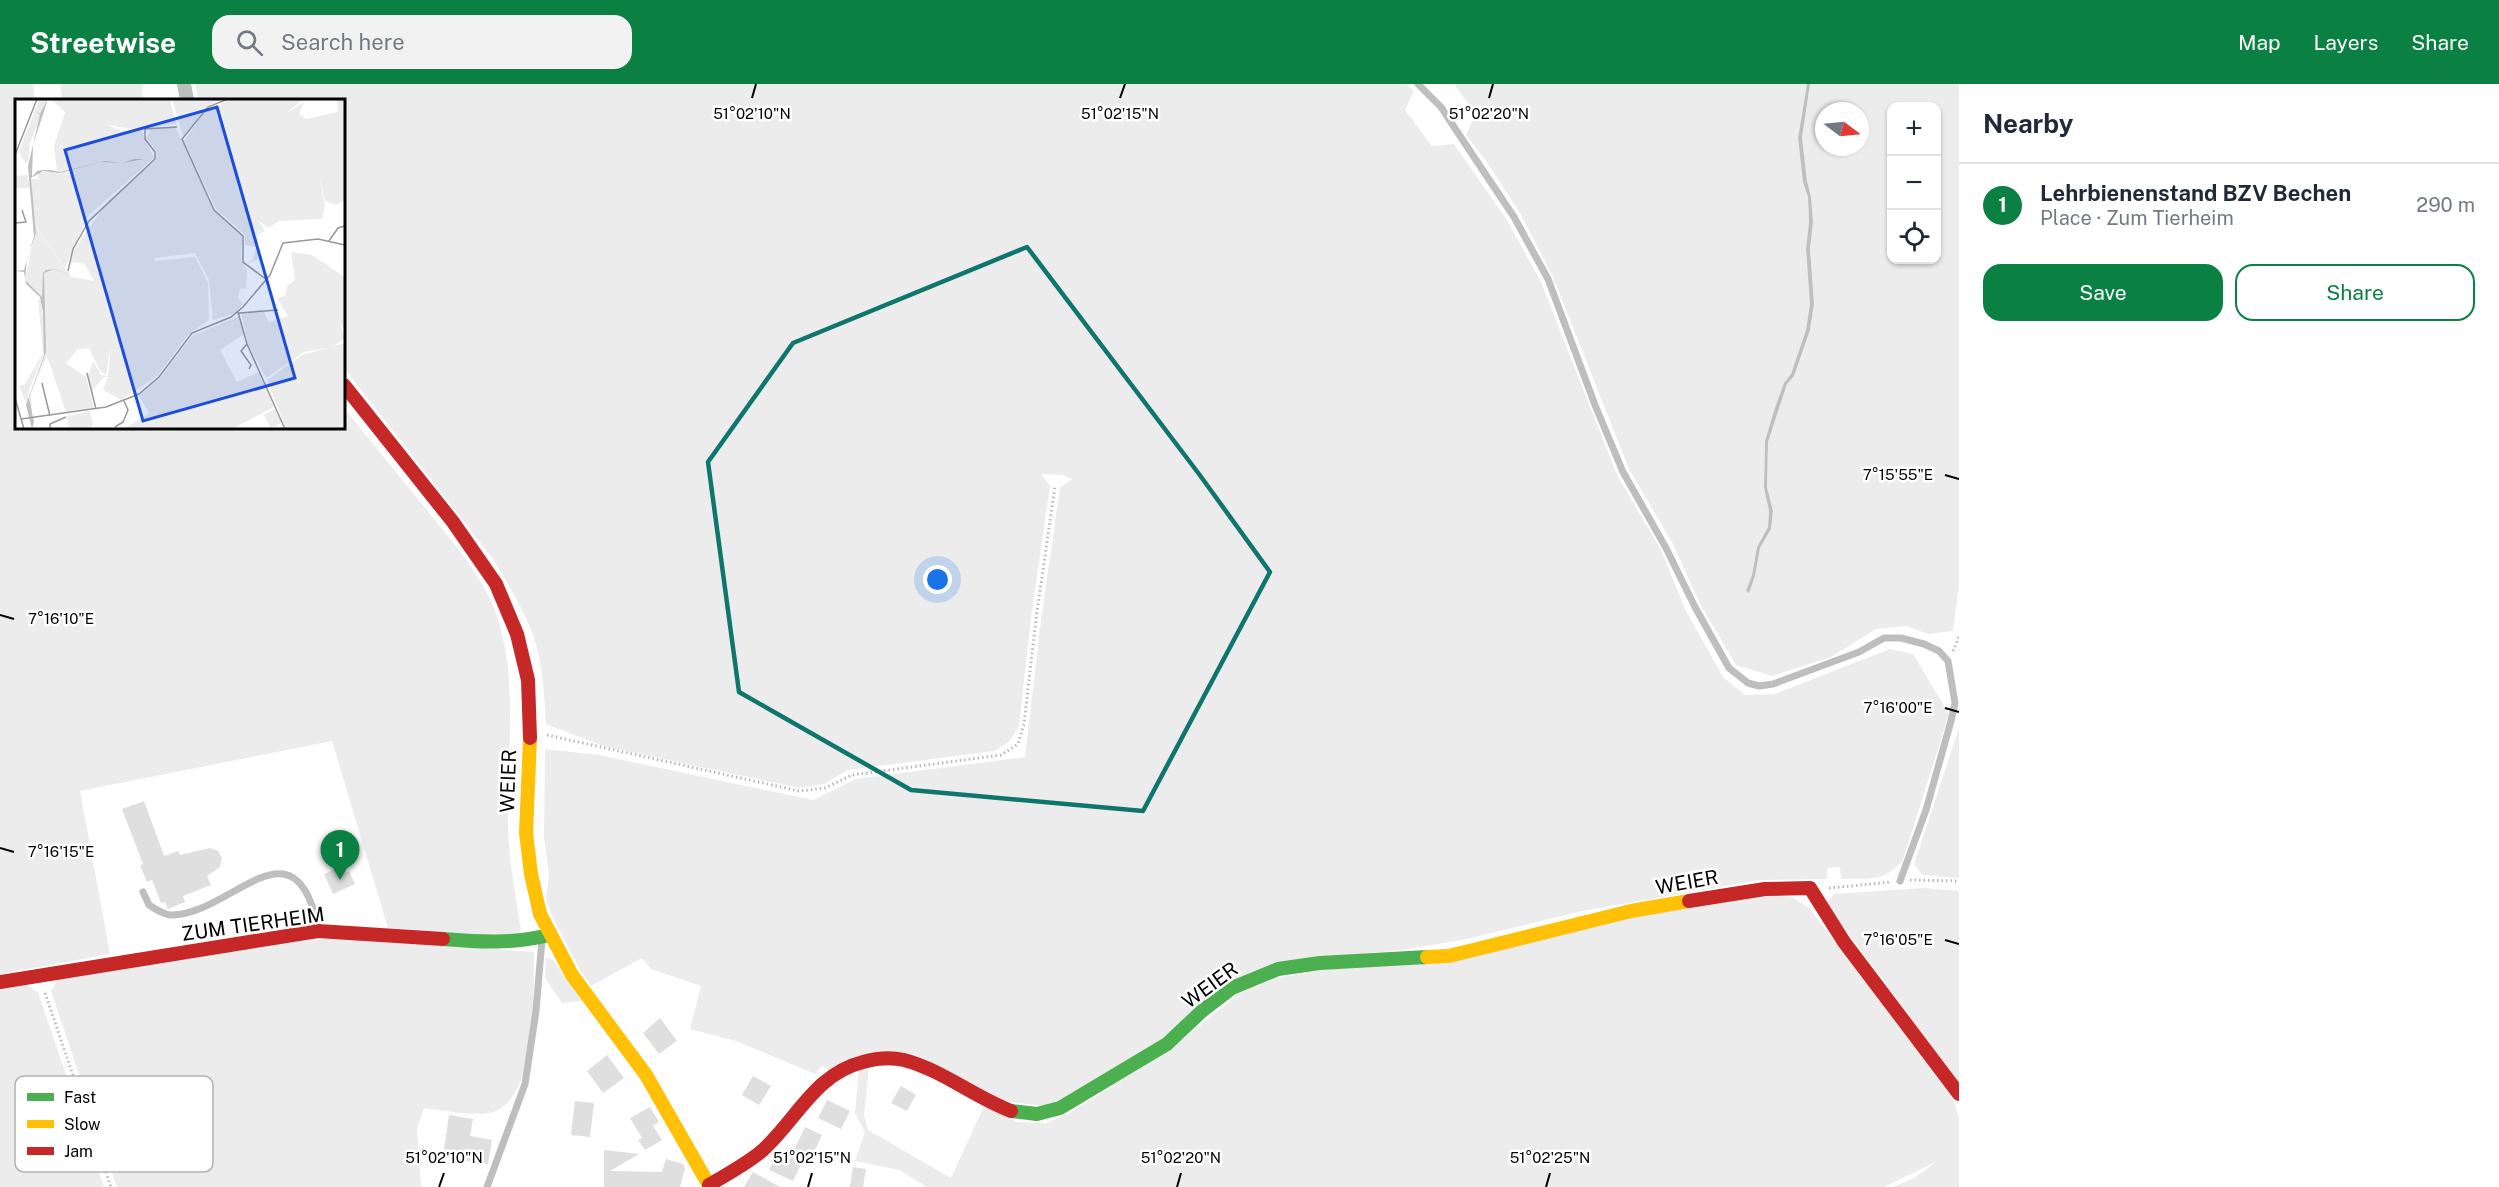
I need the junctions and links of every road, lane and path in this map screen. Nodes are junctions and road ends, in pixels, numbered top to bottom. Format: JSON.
{"nodes":[{"id":1,"x":184,"y":84,"type":"edge"},
{"id":2,"x":1418,"y":84,"type":"edge"},
{"id":3,"x":188,"y":99,"type":"edge"},
{"id":4,"x":345,"y":386,"type":"edge"},
{"id":5,"x":1055,"y":486,"type":"dead end"},
{"id":6,"x":530,"y":731,"type":"junction"},
{"id":7,"x":1900,"y":881,"type":"junction"},
{"id":8,"x":1959,"y":881,"type":"edge"},
{"id":9,"x":1810,"y":888,"type":"junction"},
{"id":10,"x":143,"y":892,"type":"dead end"},
{"id":11,"x":318,"y":931,"type":"junction"},
{"id":12,"x":545,"y":936,"type":"junction"},
{"id":13,"x":39,"y":976,"type":"junction"},
{"id":14,"x":0,"y":982,"type":"edge"},
{"id":15,"x":73,"y":1076,"type":"edge"},
{"id":16,"x":1959,"y":1094,"type":"edge"},
{"id":17,"x":106,"y":1172,"type":"edge"},
{"id":18,"x":710,"y":1186,"type":"edge"},
{"id":19,"x":111,"y":1187,"type":"edge"},
{"id":20,"x":487,"y":1187,"type":"edge"}],
"edges":[{"from":1,"to":3,"type":"street"},
{"from":2,"to":7,"type":"lane"},
{"from":4,"to":6,"type":"street","name":"WEIER"},
{"from":5,"to":6,"type":"path"},
{"from":6,"to":12,"type":"street","name":"WEIER"},
{"from":7,"to":8,"type":"path"},
{"from":7,"to":9,"type":"path"},
{"from":9,"to":16,"type":"street"},
{"from":9,"to":18,"type":"street","name":"WEIER"},
{"from":10,"to":11,"type":"lane"},
{"from":11,"to":12,"type":"street","name":"ZUM TIERHEIM"},
{"from":11,"to":13,"type":"street","name":"ZUM TIERHEIM"},
{"from":12,"to":18,"type":"street","name":"WEIER"},
{"from":12,"to":20,"type":"lane"},
{"from":13,"to":14,"type":"street","name":"ZUM TIERHEIM"},
{"from":13,"to":15,"type":"path"},
{"from":17,"to":19,"type":"path"}]}
